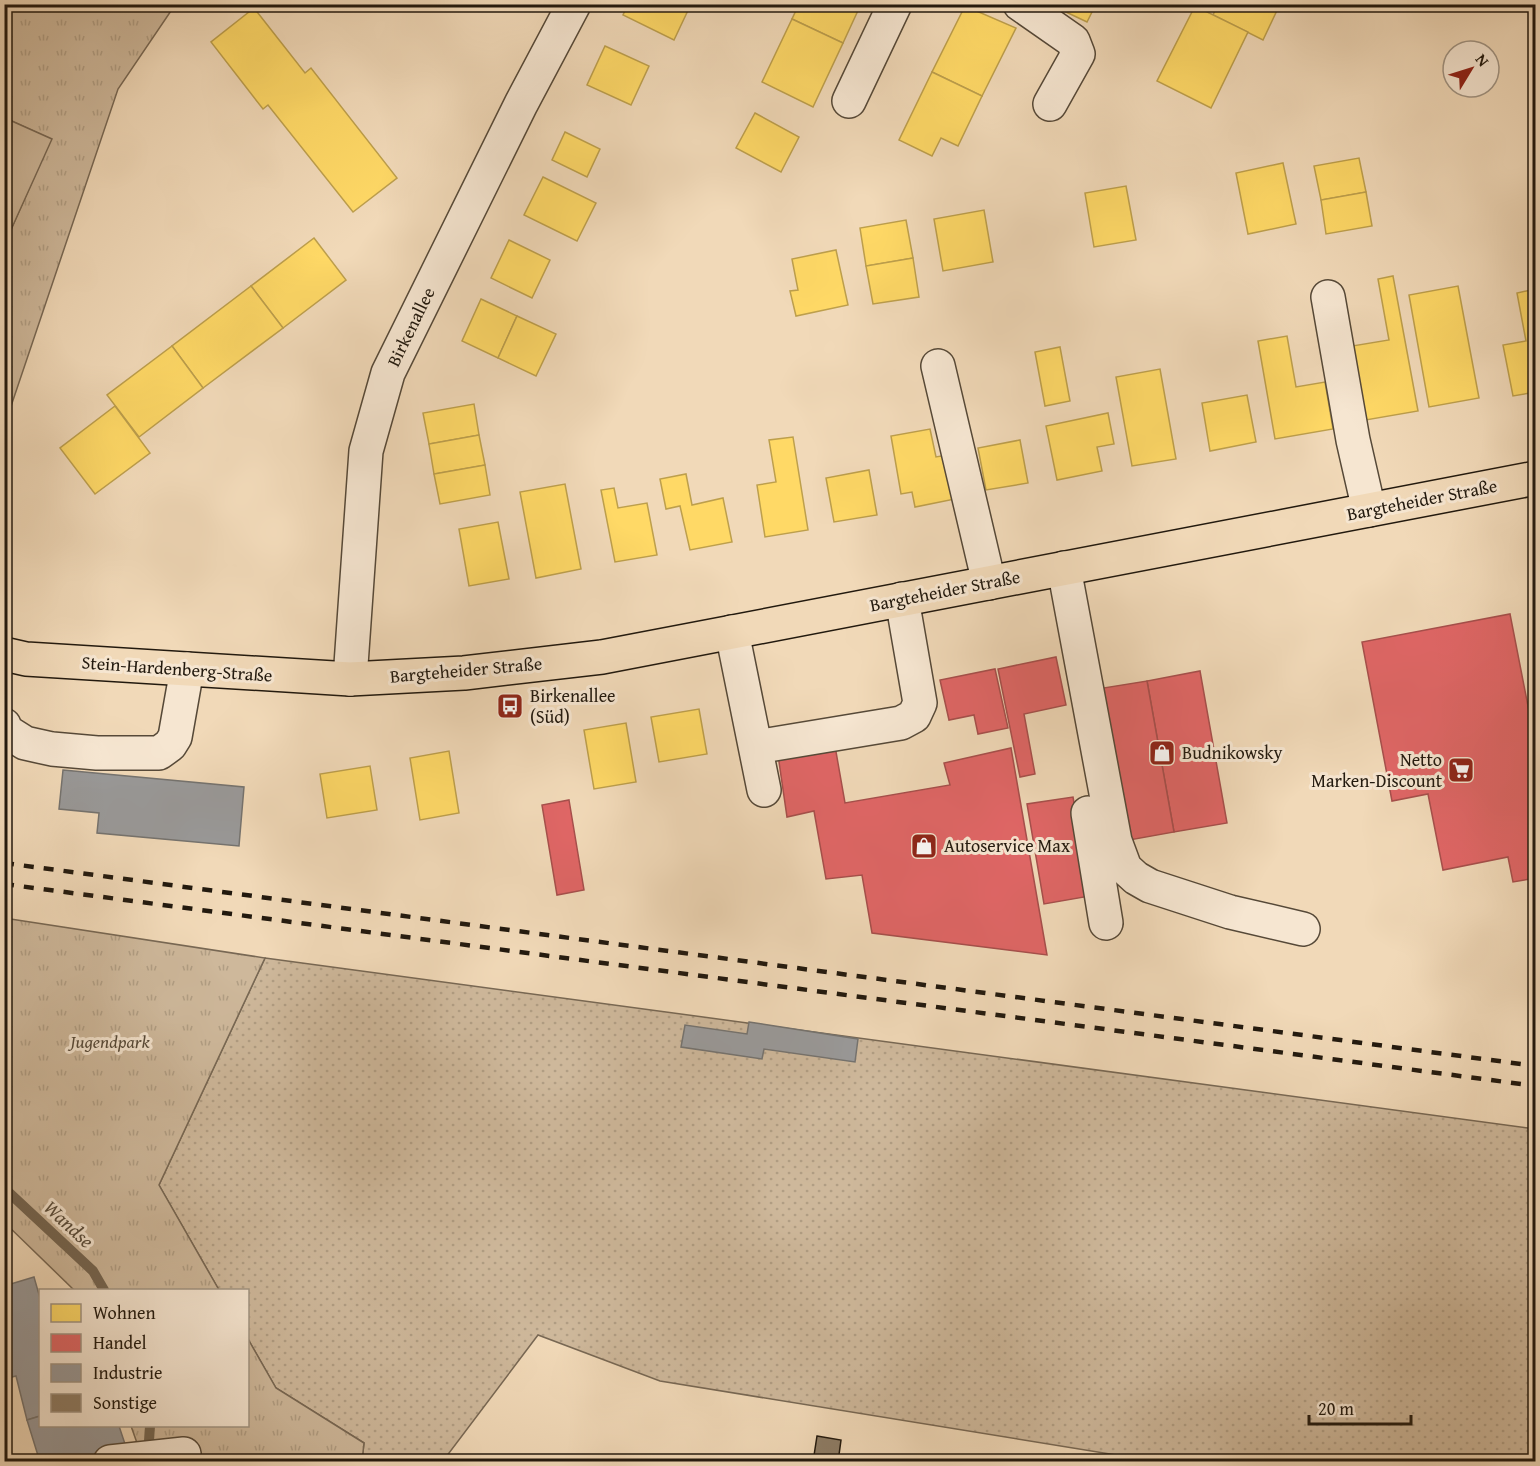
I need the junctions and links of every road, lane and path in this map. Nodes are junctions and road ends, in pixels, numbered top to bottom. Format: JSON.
{"nodes":[{"id":1,"x":574,"y":4,"type":"edge"},
{"id":2,"x":895,"y":4,"type":"edge"},
{"id":3,"x":1020,"y":4,"type":"edge"},
{"id":4,"x":849,"y":101,"type":"dead end"},
{"id":5,"x":1050,"y":104,"type":"dead end"},
{"id":6,"x":1328,"y":297,"type":"dead end"},
{"id":7,"x":938,"y":366,"type":"dead end"},
{"id":8,"x":1536,"y":478,"type":"edge"},
{"id":9,"x":1369,"y":510,"type":"junction"},
{"id":10,"x":1056,"y":570,"type":"junction"},
{"id":11,"x":989,"y":583,"type":"junction"},
{"id":12,"x":902,"y":600,"type":"junction"},
{"id":13,"x":732,"y":632,"type":"junction"},
{"id":14,"x":4,"y":654,"type":"edge"},
{"id":15,"x":187,"y":669,"type":"junction"},
{"id":16,"x":350,"y":679,"type":"junction"},
{"id":17,"x":4,"y":725,"type":"edge"},
{"id":18,"x":756,"y":747,"type":"junction"},
{"id":19,"x":764,"y":790,"type":"dead end"},
{"id":20,"x":1106,"y":923,"type":"dead end"},
{"id":21,"x":1303,"y":929,"type":"dead end"},
{"id":22,"x":184,"y":1455,"type":"dead end"},
{"id":23,"x":111,"y":1461,"type":"edge"}],
"edges":[{"from":1,"to":16,"type":"street","name":"Birkenallee"},
{"from":2,"to":4,"type":"street"},
{"from":3,"to":5,"type":"street"},
{"from":6,"to":9,"type":"street"},
{"from":7,"to":11,"type":"street"},
{"from":8,"to":9,"type":"main road","name":"Bargteheider Straße"},
{"from":9,"to":10,"type":"main road","name":"Bargteheider Straße"},
{"from":10,"to":11,"type":"main road","name":"Bargteheider Straße"},
{"from":10,"to":20,"type":"street"},
{"from":10,"to":21,"type":"street"},
{"from":11,"to":12,"type":"main road","name":"Bargteheider Straße"},
{"from":12,"to":13,"type":"main road","name":"Bargteheider Straße"},
{"from":12,"to":18,"type":"street"},
{"from":13,"to":16,"type":"main road","name":"Bargteheider Straße"},
{"from":13,"to":18,"type":"street"},
{"from":14,"to":15,"type":"main road","name":"Stein-Hardenberg-Straße"},
{"from":15,"to":16,"type":"main road","name":"Stein-Hardenberg-Straße"},
{"from":15,"to":17,"type":"street"},
{"from":18,"to":19,"type":"street"},
{"from":22,"to":23,"type":"street"}]}
